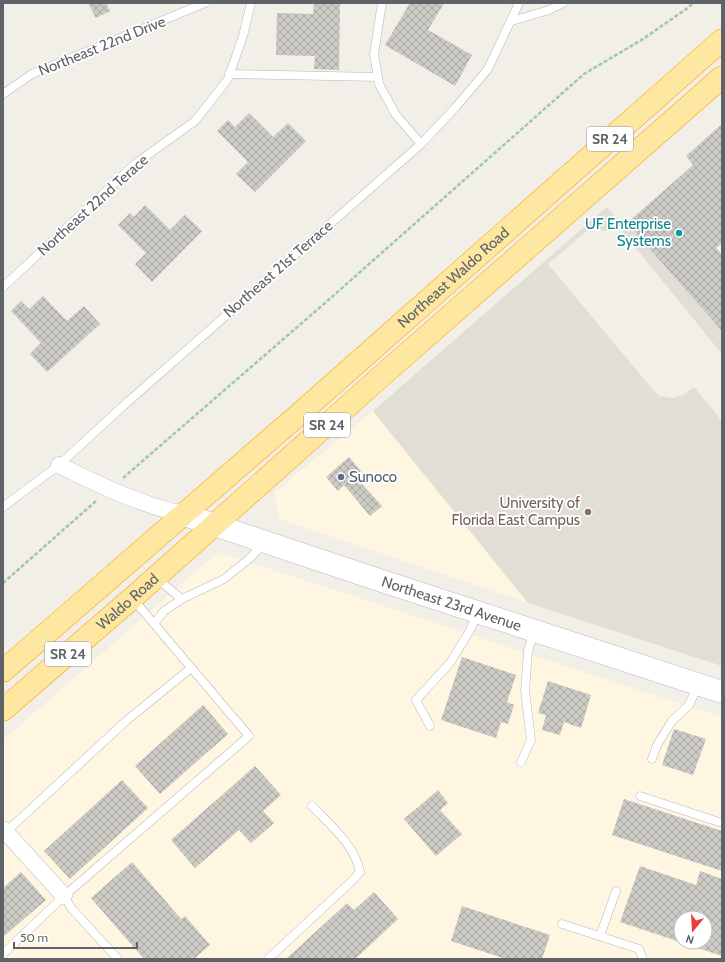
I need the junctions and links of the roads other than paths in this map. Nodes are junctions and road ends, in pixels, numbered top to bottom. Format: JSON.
{"nodes":[{"id":1,"x":205,"y":3,"type":"edge"},
{"id":2,"x":250,"y":3,"type":"edge"},
{"id":3,"x":382,"y":3,"type":"edge"},
{"id":4,"x":519,"y":3,"type":"edge"},
{"id":5,"x":564,"y":3,"type":"edge"},
{"id":6,"x":512,"y":21,"type":"junction"},
{"id":7,"x":722,"y":40,"type":"edge"},
{"id":8,"x":229,"y":74,"type":"junction"},
{"id":9,"x":378,"y":77,"type":"junction"},
{"id":10,"x":722,"y":77,"type":"edge"},
{"id":11,"x":3,"y":94,"type":"edge"},
{"id":12,"x":421,"y":144,"type":"junction"},
{"id":13,"x":3,"y":287,"type":"edge"},
{"id":14,"x":420,"y":305,"type":"junction"},
{"id":15,"x":440,"y":326,"type":"junction"},
{"id":16,"x":60,"y":464,"type":"junction"},
{"id":17,"x":5,"y":505,"type":"edge"},
{"id":18,"x":182,"y":514,"type":"junction"},
{"id":19,"x":215,"y":525,"type":"junction"},
{"id":20,"x":265,"y":542,"type":"junction"},
{"id":21,"x":155,"y":578,"type":"junction"},
{"id":22,"x":132,"y":598,"type":"junction"},
{"id":23,"x":182,"y":599,"type":"junction"},
{"id":24,"x":478,"y":612,"type":"junction"},
{"id":25,"x":154,"y":624,"type":"junction"},
{"id":26,"x":534,"y":631,"type":"junction"},
{"id":27,"x":192,"y":668,"type":"junction"},
{"id":28,"x":3,"y":671,"type":"edge"},
{"id":29,"x":698,"y":684,"type":"junction"},
{"id":30,"x":722,"y":692,"type":"edge"},
{"id":31,"x":3,"y":710,"type":"edge"},
{"id":32,"x":430,"y":726,"type":"dead end"},
{"id":33,"x":652,"y":759,"type":"dead end"},
{"id":34,"x":521,"y":762,"type":"dead end"},
{"id":35,"x":640,"y":796,"type":"dead end"},
{"id":36,"x":312,"y":806,"type":"dead end"},
{"id":37,"x":722,"y":823,"type":"edge"},
{"id":38,"x":4,"y":830,"type":"edge"},
{"id":39,"x":616,"y":891,"type":"dead end"},
{"id":40,"x":64,"y":896,"type":"junction"},
{"id":41,"x":562,"y":924,"type":"dead end"},
{"id":42,"x":600,"y":936,"type":"junction"},
{"id":43,"x":3,"y":954,"type":"edge"},
{"id":44,"x":118,"y":959,"type":"edge"},
{"id":45,"x":268,"y":959,"type":"edge"},
{"id":46,"x":643,"y":959,"type":"edge"}],
"edges":[{"from":1,"to":11,"type":"lane","name":"Northeast 22nd Drive"},
{"from":2,"to":8,"type":"lane","name":"Northeast 22nd Terace"},
{"from":3,"to":9,"type":"lane"},
{"from":4,"to":6,"type":"lane","name":"Northeast 21st Terrace"},
{"from":5,"to":6,"type":"lane"},
{"from":6,"to":12,"type":"lane","name":"Northeast 21st Terrace"},
{"from":7,"to":14,"type":"highway","name":"Northeast Waldo Road","number":"SR 24"},
{"from":8,"to":9,"type":"lane"},
{"from":8,"to":13,"type":"lane","name":"Northeast 22nd Terace"},
{"from":9,"to":12,"type":"lane"},
{"from":10,"to":15,"type":"highway","name":"Northeast Waldo Road","number":"SR 24"},
{"from":12,"to":16,"type":"lane","name":"Northeast 21st Terrace"},
{"from":14,"to":15,"type":"highway"},
{"from":14,"to":18,"type":"highway","name":"Northeast Waldo Road","number":"SR 24"},
{"from":15,"to":19,"type":"highway","name":"Northeast Waldo Road","number":"SR 24"},
{"from":16,"to":17,"type":"lane","name":"Northeast 21st Terrace"},
{"from":16,"to":18,"type":"street"},
{"from":18,"to":19,"type":"main road","name":"Northeast 23rd Avenue"},
{"from":18,"to":28,"type":"highway","name":"Waldo Road","number":"SR 24"},
{"from":19,"to":20,"type":"main road","name":"Northeast 23rd Avenue"},
{"from":19,"to":21,"type":"highway","name":"Waldo Road","number":"SR 24"},
{"from":20,"to":23,"type":"lane"},
{"from":20,"to":24,"type":"main road","name":"Northeast 23rd Avenue"},
{"from":21,"to":22,"type":"highway","name":"Waldo Road","number":"SR 24"},
{"from":21,"to":23,"type":"lane"},
{"from":22,"to":25,"type":"lane"},
{"from":22,"to":31,"type":"highway","name":"Waldo Road","number":"SR 24"},
{"from":23,"to":25,"type":"lane"},
{"from":24,"to":26,"type":"main road","name":"Northeast 23rd Avenue"},
{"from":24,"to":32,"type":"lane"},
{"from":25,"to":27,"type":"lane"},
{"from":26,"to":29,"type":"main road","name":"Northeast 23rd Avenue"},
{"from":26,"to":34,"type":"lane"},
{"from":27,"to":38,"type":"lane"},
{"from":27,"to":40,"type":"lane"},
{"from":29,"to":30,"type":"main road","name":"Northeast 23rd Avenue"},
{"from":29,"to":33,"type":"lane"},
{"from":35,"to":37,"type":"lane"},
{"from":36,"to":45,"type":"lane"},
{"from":38,"to":40,"type":"street"},
{"from":39,"to":42,"type":"lane"},
{"from":40,"to":43,"type":"lane"},
{"from":40,"to":44,"type":"lane"},
{"from":41,"to":42,"type":"lane"},
{"from":42,"to":46,"type":"lane"}]}
